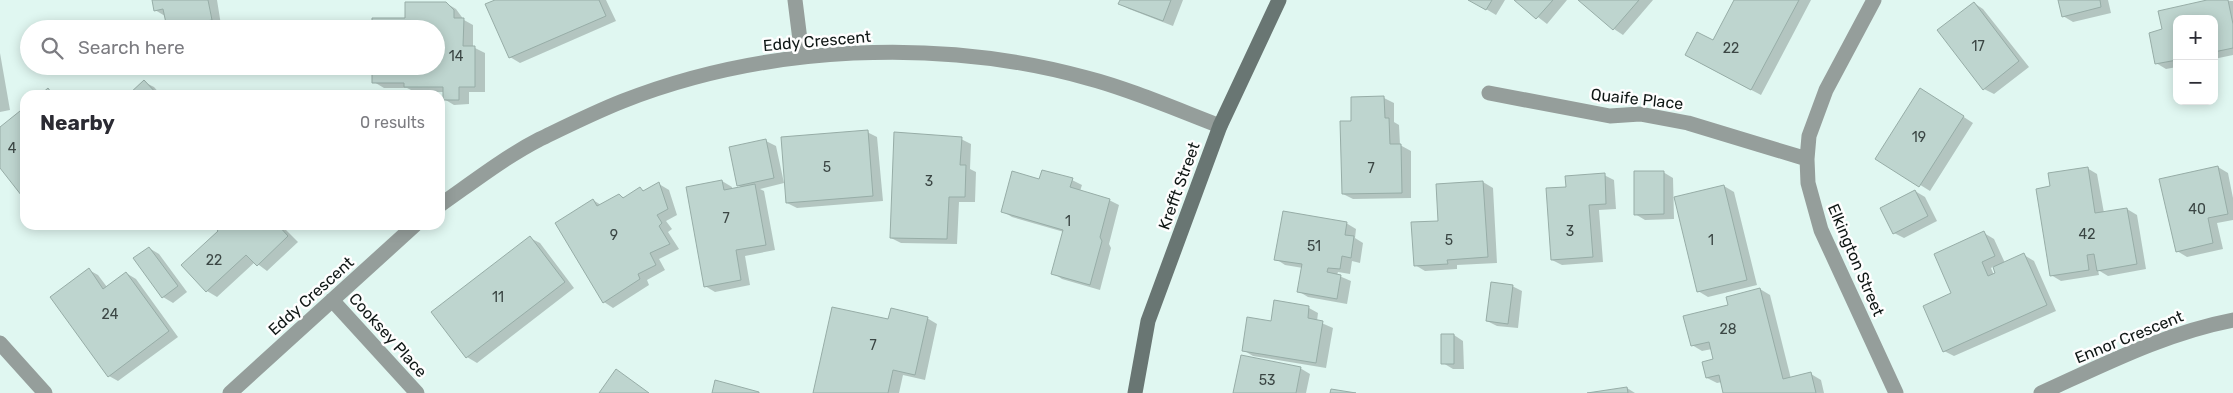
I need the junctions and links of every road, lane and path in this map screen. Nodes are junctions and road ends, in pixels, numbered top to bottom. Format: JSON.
{"nodes":[{"id":1,"x":795,"y":0,"type":"edge"},
{"id":2,"x":1279,"y":0,"type":"edge"},
{"id":3,"x":1874,"y":0,"type":"edge"},
{"id":4,"x":802,"y":56,"type":"junction"},
{"id":5,"x":1489,"y":93,"type":"dead end"},
{"id":6,"x":1220,"y":126,"type":"junction"},
{"id":7,"x":1807,"y":159,"type":"junction"},
{"id":8,"x":445,"y":201,"type":"edge"},
{"id":9,"x":409,"y":230,"type":"edge"},
{"id":10,"x":332,"y":300,"type":"junction"},
{"id":11,"x":2233,"y":320,"type":"edge"},
{"id":12,"x":0,"y":344,"type":"edge"},
{"id":13,"x":45,"y":393,"type":"edge"},
{"id":14,"x":230,"y":393,"type":"edge"},
{"id":15,"x":417,"y":393,"type":"edge"},
{"id":16,"x":1135,"y":393,"type":"edge"},
{"id":17,"x":1896,"y":393,"type":"edge"},
{"id":18,"x":2040,"y":393,"type":"edge"}],
"edges":[{"from":1,"to":4,"type":"street"},
{"from":2,"to":6,"type":"street","name":"Krefft Street"},
{"from":3,"to":7,"type":"street","name":"Elkington Street"},
{"from":4,"to":6,"type":"street","name":"Eddy Crescent"},
{"from":4,"to":8,"type":"street","name":"Eddy Crescent"},
{"from":5,"to":7,"type":"street","name":"Quaife Place"},
{"from":6,"to":16,"type":"street","name":"Krefft Street"},
{"from":7,"to":17,"type":"street","name":"Elkington Street"},
{"from":9,"to":10,"type":"street","name":"Eddy Crescent"},
{"from":10,"to":14,"type":"street","name":"Eddy Crescent"},
{"from":10,"to":15,"type":"street","name":"Cooksey Place"},
{"from":11,"to":18,"type":"street","name":"Ennor Crescent"},
{"from":12,"to":13,"type":"street"}]}
